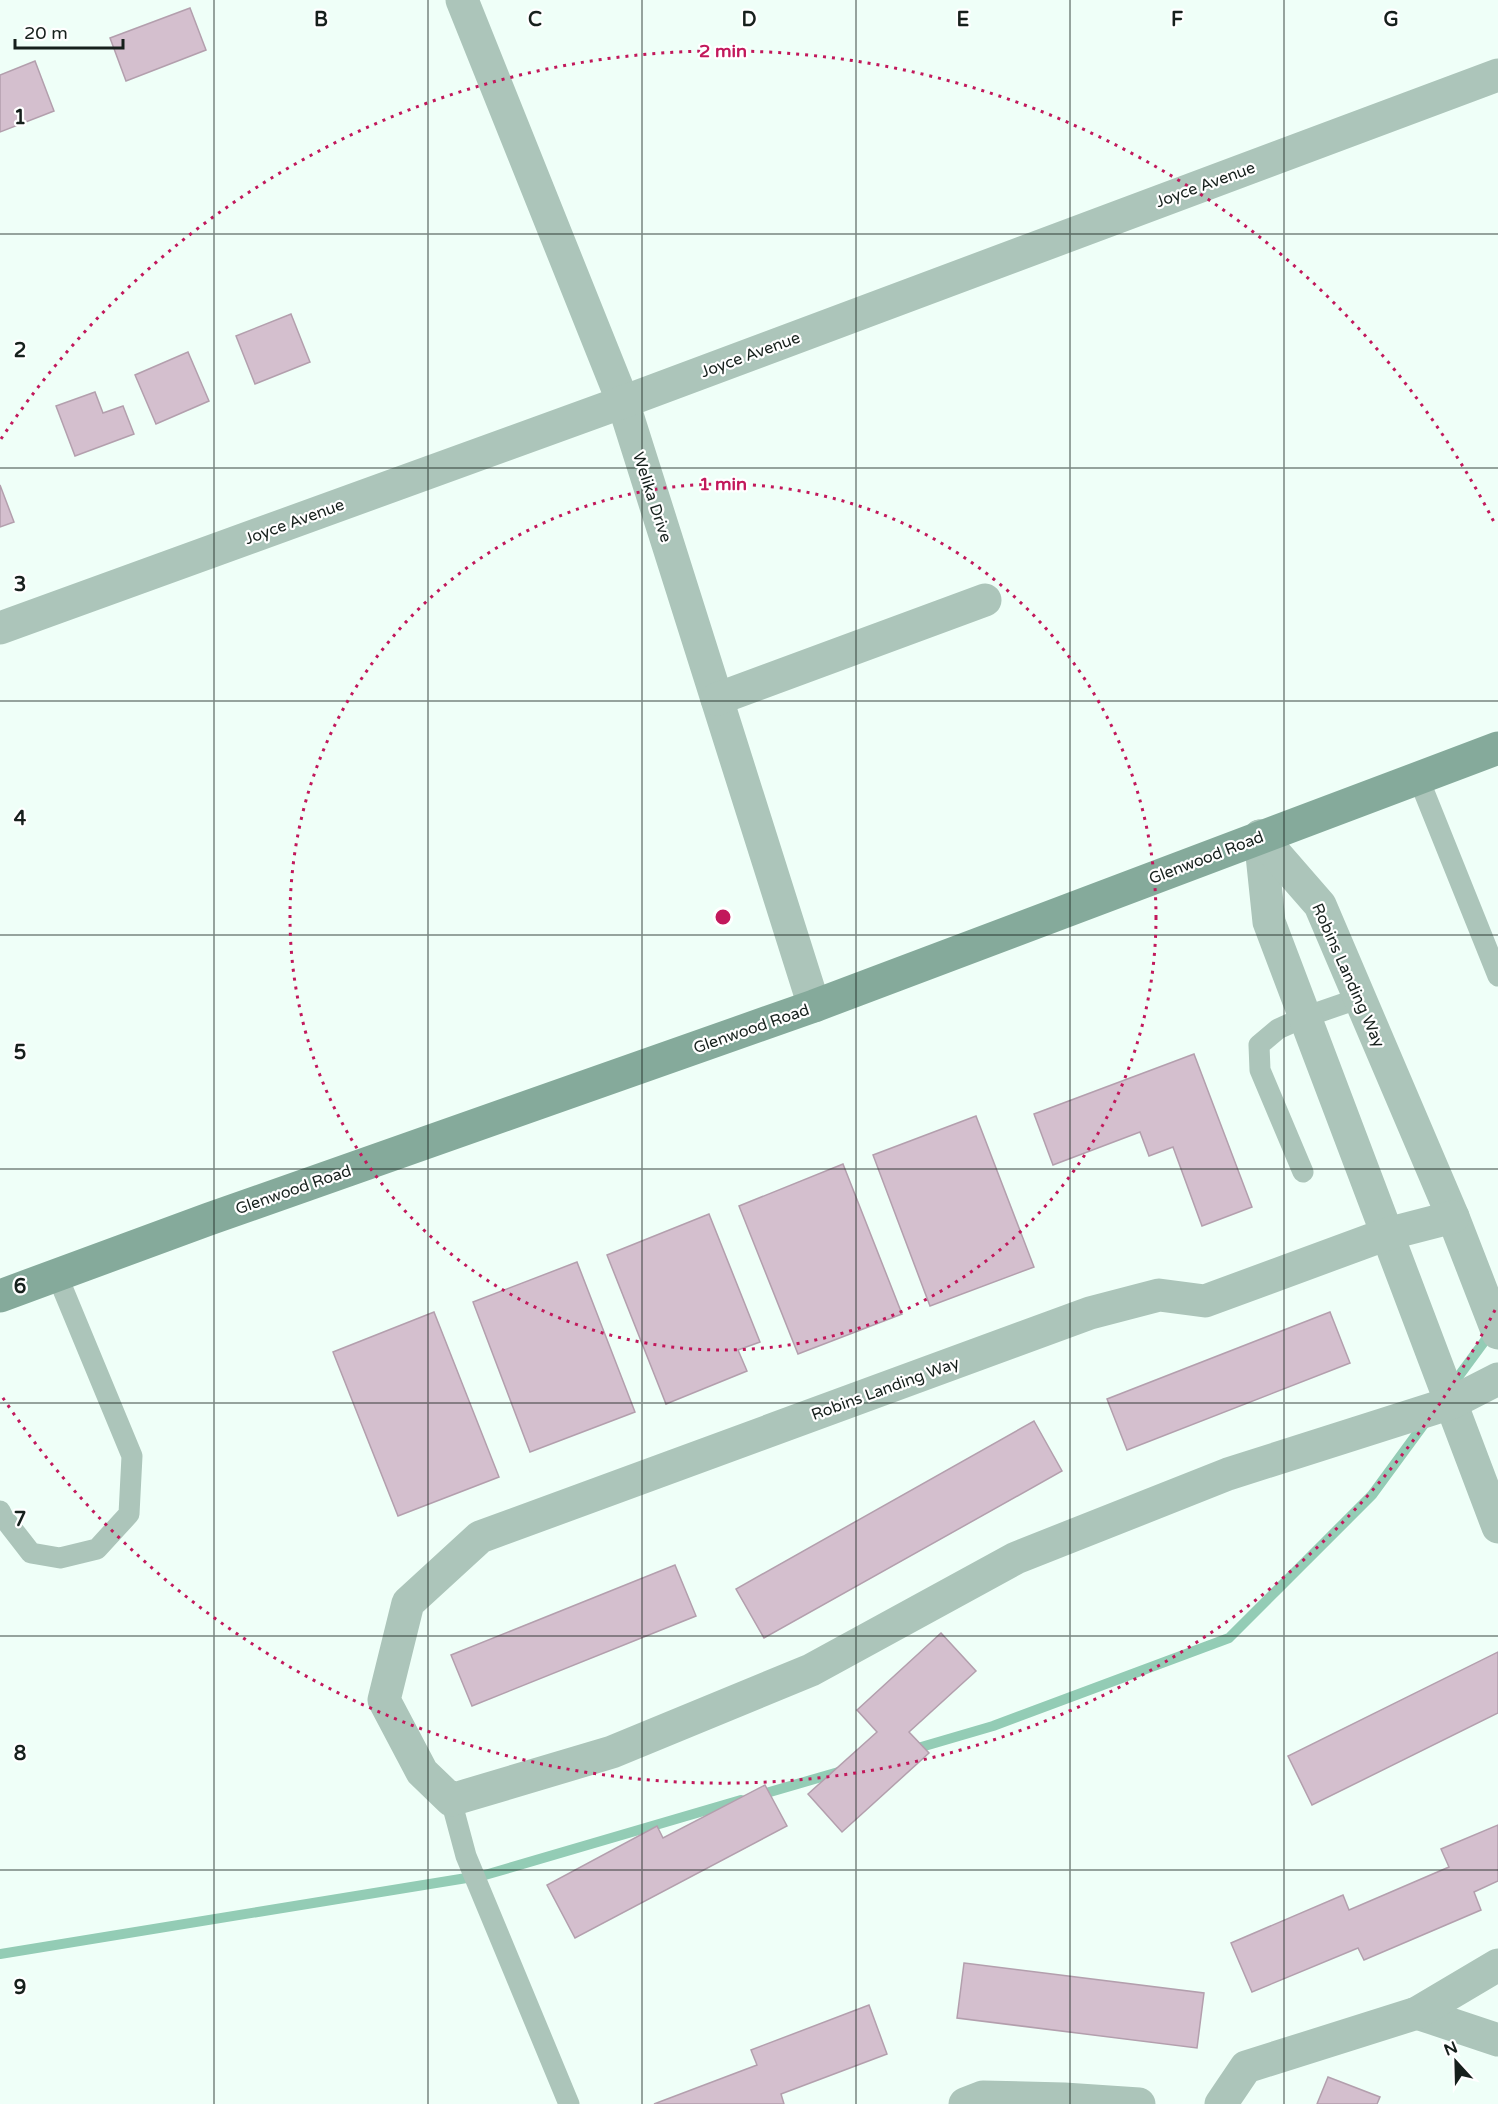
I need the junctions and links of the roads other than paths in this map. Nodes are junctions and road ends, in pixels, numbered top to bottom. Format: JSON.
{"nodes":[{"id":1,"x":462,"y":0,"type":"edge"},
{"id":2,"x":1498,"y":75,"type":"edge"},
{"id":3,"x":623,"y":402,"type":"junction"},
{"id":4,"x":985,"y":600,"type":"dead end"},
{"id":5,"x":0,"y":628,"type":"edge"},
{"id":6,"x":717,"y":699,"type":"junction"},
{"id":7,"x":1498,"y":748,"type":"edge"},
{"id":8,"x":1418,"y":777,"type":"junction"},
{"id":9,"x":1260,"y":836,"type":"junction"},
{"id":10,"x":1498,"y":976,"type":"edge"},
{"id":11,"x":1360,"y":998,"type":"junction"},
{"id":12,"x":814,"y":1006,"type":"junction"},
{"id":13,"x":1305,"y":1017,"type":"junction"},
{"id":14,"x":1303,"y":1172,"type":"dead end"},
{"id":15,"x":1454,"y":1217,"type":"junction"},
{"id":16,"x":1387,"y":1234,"type":"junction"},
{"id":17,"x":57,"y":1275,"type":"junction"},
{"id":18,"x":0,"y":1296,"type":"edge"},
{"id":19,"x":1498,"y":1333,"type":"edge"},
{"id":20,"x":1498,"y":1379,"type":"edge"},
{"id":21,"x":1451,"y":1403,"type":"junction"},
{"id":22,"x":0,"y":1511,"type":"edge"},
{"id":23,"x":1498,"y":1527,"type":"edge"},
{"id":24,"x":451,"y":1800,"type":"junction"},
{"id":25,"x":1498,"y":1965,"type":"edge"},
{"id":26,"x":1417,"y":2013,"type":"junction"},
{"id":27,"x":1498,"y":2040,"type":"edge"},
{"id":28,"x":1067,"y":2101,"type":"edge"},
{"id":29,"x":570,"y":2104,"type":"edge"},
{"id":30,"x":965,"y":2104,"type":"edge"},
{"id":31,"x":1139,"y":2104,"type":"edge"},
{"id":32,"x":1221,"y":2104,"type":"edge"}],
"edges":[{"from":1,"to":3,"type":"street","name":"Welika Drive"},
{"from":2,"to":3,"type":"street","name":"Joyce Avenue"},
{"from":3,"to":5,"type":"street","name":"Joyce Avenue"},
{"from":3,"to":6,"type":"street","name":"Welika Drive"},
{"from":4,"to":6,"type":"street"},
{"from":6,"to":12,"type":"street","name":"Welika Drive"},
{"from":7,"to":8,"type":"main road","name":"Glenwood Road"},
{"from":8,"to":9,"type":"main road","name":"Glenwood Road"},
{"from":8,"to":10,"type":"lane"},
{"from":9,"to":11,"type":"street","name":"Robins Landing Way"},
{"from":9,"to":12,"type":"main road","name":"Glenwood Road"},
{"from":9,"to":13,"type":"street"},
{"from":11,"to":13,"type":"lane"},
{"from":11,"to":15,"type":"street","name":"Robins Landing Way"},
{"from":12,"to":17,"type":"main road","name":"Glenwood Road"},
{"from":13,"to":14,"type":"lane"},
{"from":13,"to":16,"type":"street"},
{"from":15,"to":16,"type":"street","name":"Robins Landing Way"},
{"from":15,"to":19,"type":"street","name":"Robins Landing Way"},
{"from":16,"to":21,"type":"street"},
{"from":16,"to":24,"type":"street","name":"Robins Landing Way"},
{"from":17,"to":18,"type":"main road","name":"Glenwood Road"},
{"from":17,"to":22,"type":"lane"},
{"from":20,"to":21,"type":"street"},
{"from":21,"to":23,"type":"street"},
{"from":21,"to":24,"type":"street"},
{"from":24,"to":29,"type":"lane"},
{"from":25,"to":26,"type":"street"},
{"from":26,"to":27,"type":"street"},
{"from":26,"to":32,"type":"street"},
{"from":28,"to":30,"type":"street"},
{"from":28,"to":31,"type":"street"}]}
